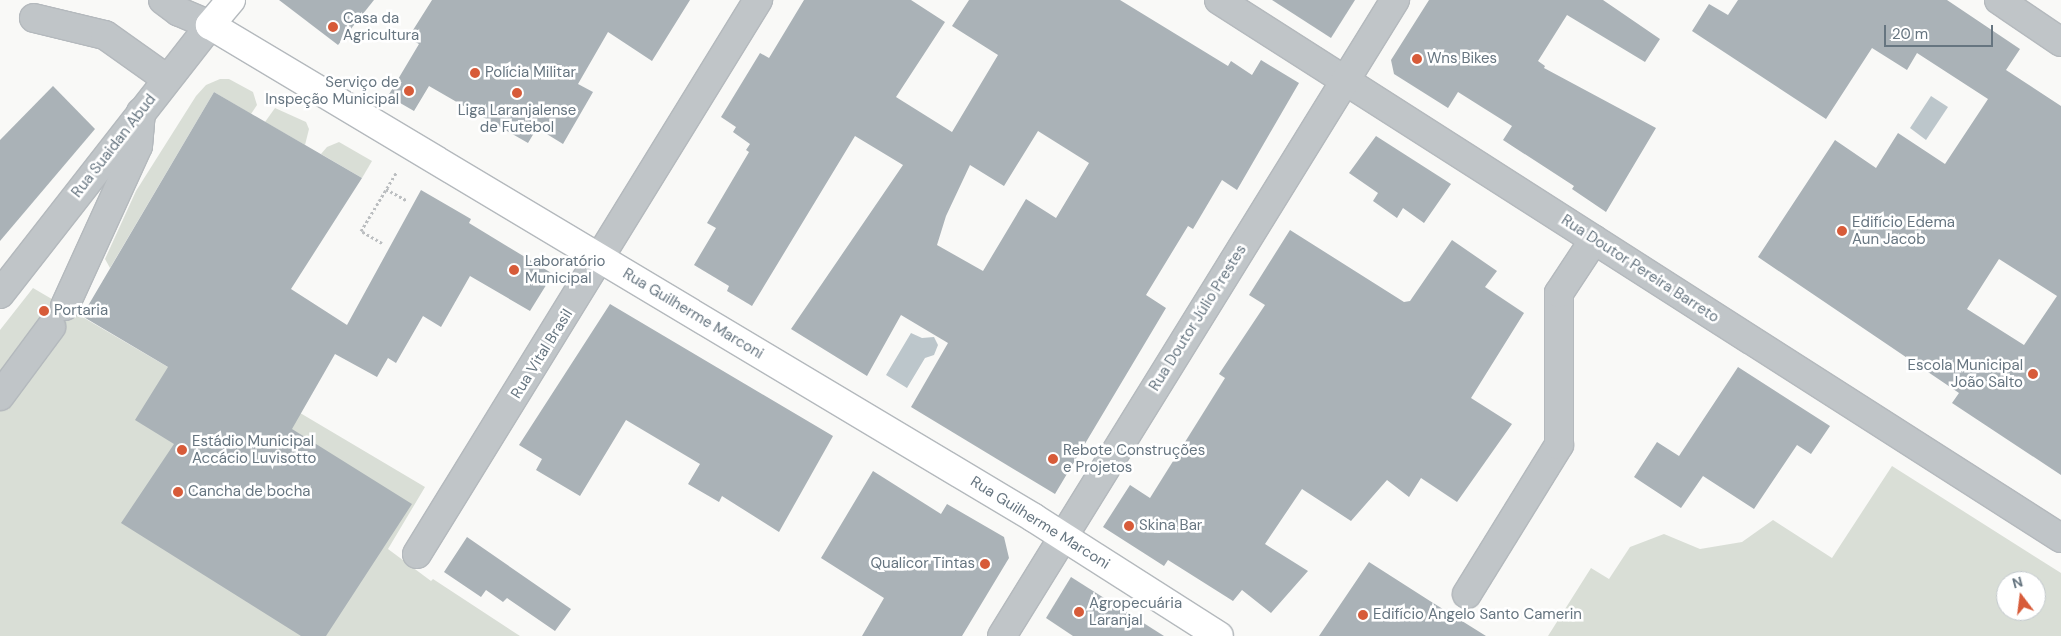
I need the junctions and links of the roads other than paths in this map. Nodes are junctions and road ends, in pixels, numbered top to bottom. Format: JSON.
{"nodes":[{"id":1,"x":163,"y":0,"type":"edge"},
{"id":2,"x":231,"y":0,"type":"edge"},
{"id":3,"x":758,"y":0,"type":"edge"},
{"id":4,"x":1219,"y":0,"type":"edge"},
{"id":5,"x":1395,"y":0,"type":"edge"},
{"id":6,"x":1999,"y":0,"type":"edge"},
{"id":7,"x":34,"y":18,"type":"dead end"},
{"id":8,"x":210,"y":26,"type":"junction"},
{"id":9,"x":2061,"y":42,"type":"edge"},
{"id":10,"x":167,"y":79,"type":"junction"},
{"id":11,"x":1344,"y":80,"type":"junction"},
{"id":12,"x":141,"y":112,"type":"junction"},
{"id":13,"x":1594,"y":240,"type":"junction"},
{"id":14,"x":600,"y":259,"type":"junction"},
{"id":15,"x":0,"y":294,"type":"edge"},
{"id":16,"x":0,"y":396,"type":"edge"},
{"id":17,"x":1063,"y":536,"type":"junction"},
{"id":18,"x":2061,"y":538,"type":"edge"},
{"id":19,"x":417,"y":554,"type":"dead end"},
{"id":20,"x":1467,"y":594,"type":"dead end"},
{"id":21,"x":1002,"y":636,"type":"edge"},
{"id":22,"x":1219,"y":636,"type":"edge"}],
"edges":[{"from":1,"to":8,"type":"street","name":"Rua Guilherme Marconi"},
{"from":2,"to":8,"type":"main road","name":"Rua Suaidan Abud"},
{"from":3,"to":14,"type":"street","name":"Rua Vital Brasil"},
{"from":4,"to":11,"type":"street","name":"Rua Doutor Pereira Barreto"},
{"from":5,"to":11,"type":"street","name":"Rua Doutor Júlio Prestes"},
{"from":6,"to":9,"type":"street"},
{"from":7,"to":10,"type":"street"},
{"from":8,"to":10,"type":"street","name":"Rua Suaidan Abud"},
{"from":8,"to":14,"type":"main road","name":"Rua Guilherme Marconi"},
{"from":10,"to":12,"type":"street","name":"Rua Suaidan Abud"},
{"from":11,"to":13,"type":"street","name":"Rua Doutor Pereira Barreto"},
{"from":11,"to":17,"type":"street","name":"Rua Doutor Júlio Prestes"},
{"from":12,"to":15,"type":"street","name":"Rua Suaidan Abud"},
{"from":12,"to":16,"type":"street"},
{"from":13,"to":18,"type":"street","name":"Rua Doutor Pereira Barreto"},
{"from":13,"to":20,"type":"street"},
{"from":14,"to":17,"type":"main road","name":"Rua Guilherme Marconi"},
{"from":14,"to":19,"type":"street","name":"Rua Vital Brasil"},
{"from":17,"to":21,"type":"street","name":"Rua Doutor Júlio Prestes"},
{"from":17,"to":22,"type":"main road","name":"Rua Guilherme Marconi"}]}
